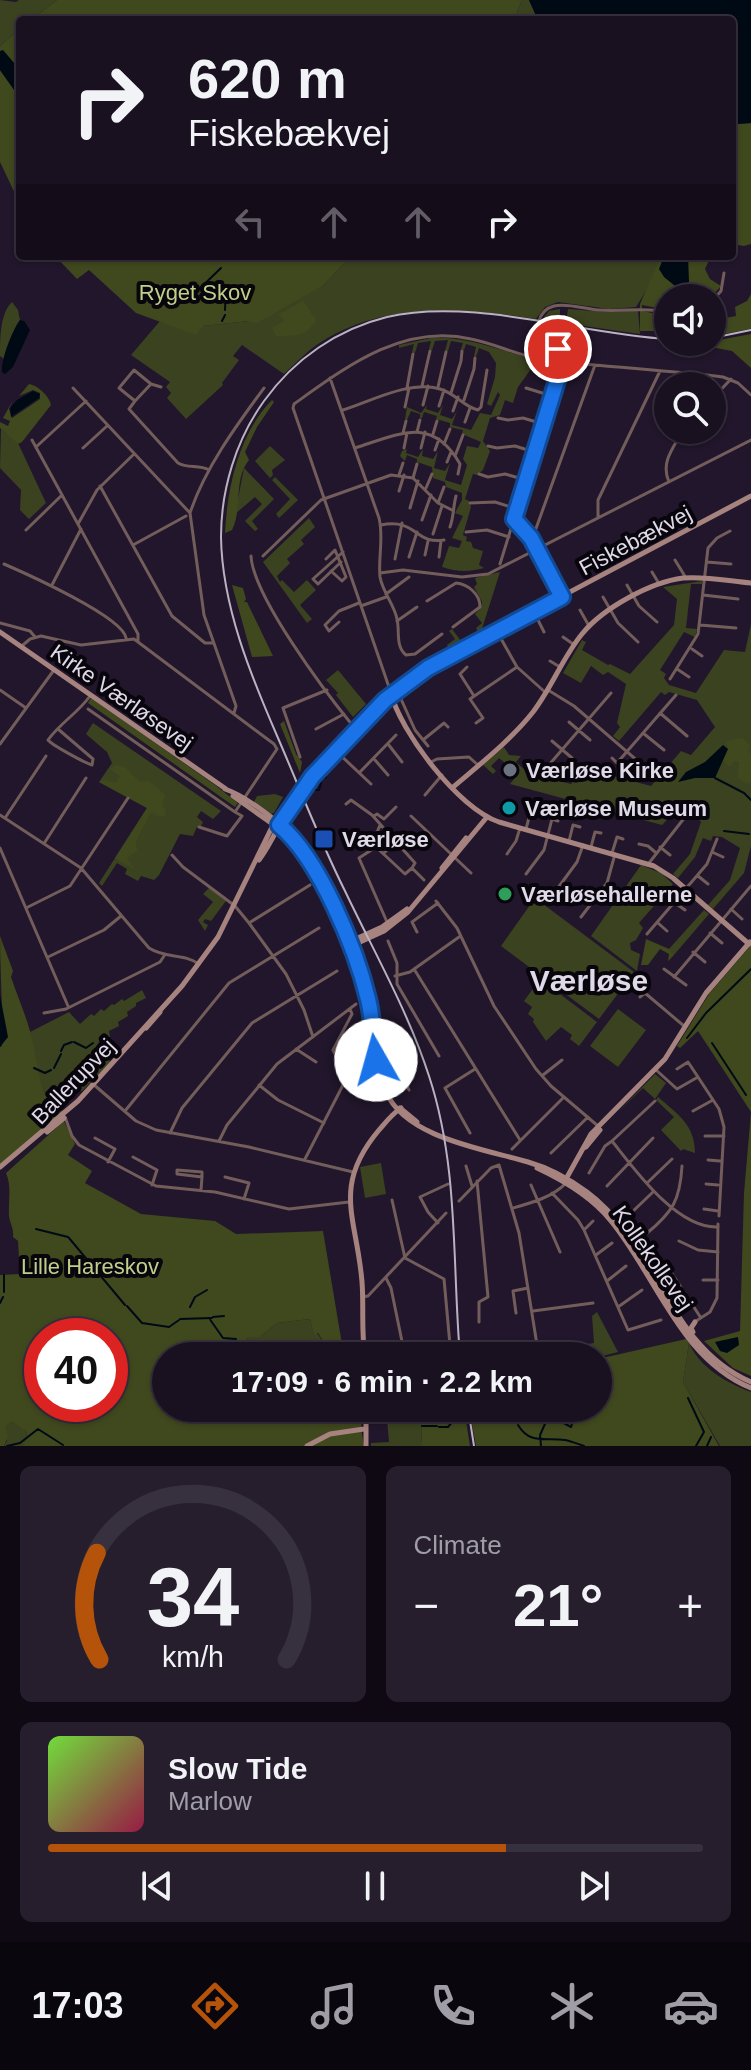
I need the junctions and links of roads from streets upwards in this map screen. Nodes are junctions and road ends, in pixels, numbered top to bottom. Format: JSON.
{"nodes":[{"id":1,"x":724,"y":273,"type":"dead end"},
{"id":2,"x":722,"y":284,"type":"edge"},
{"id":3,"x":654,"y":310,"type":"edge"},
{"id":4,"x":430,"y":351,"type":"dead end"},
{"id":5,"x":462,"y":351,"type":"dead end"},
{"id":6,"x":446,"y":352,"type":"dead end"},
{"id":7,"x":413,"y":354,"type":"dead end"},
{"id":8,"x":475,"y":358,"type":"dead end"},
{"id":9,"x":563,"y":362,"type":"junction"},
{"id":10,"x":595,"y":365,"type":"junction"},
{"id":11,"x":487,"y":370,"type":"dead end"},
{"id":12,"x":660,"y":371,"type":"junction"},
{"id":13,"x":330,"y":378,"type":"junction"},
{"id":14,"x":731,"y":379,"type":"junction"},
{"id":15,"x":151,"y":384,"type":"junction"},
{"id":16,"x":726,"y":384,"type":"edge"},
{"id":17,"x":422,"y":386,"type":"junction"},
{"id":18,"x":428,"y":386,"type":"junction"},
{"id":19,"x":161,"y":387,"type":"dead end"},
{"id":20,"x":73,"y":388,"type":"dead end"},
{"id":21,"x":264,"y":388,"type":"dead end"},
{"id":22,"x":408,"y":388,"type":"junction"},
{"id":23,"x":438,"y":388,"type":"junction"},
{"id":24,"x":526,"y":388,"type":"dead end"},
{"id":25,"x":444,"y":390,"type":"junction"},
{"id":26,"x":451,"y":393,"type":"junction"},
{"id":27,"x":751,"y":395,"type":"edge"},
{"id":28,"x":552,"y":396,"type":"junction"},
{"id":29,"x":458,"y":397,"type":"junction"},
{"id":30,"x":86,"y":401,"type":"junction"},
{"id":31,"x":135,"y":401,"type":"junction"},
{"id":32,"x":463,"y":401,"type":"junction"},
{"id":33,"x":423,"y":405,"type":"dead end"},
{"id":34,"x":439,"y":406,"type":"dead end"},
{"id":35,"x":405,"y":407,"type":"dead end"},
{"id":36,"x":470,"y":408,"type":"junction"},
{"id":37,"x":343,"y":410,"type":"junction"},
{"id":38,"x":453,"y":411,"type":"dead end"},
{"id":39,"x":498,"y":418,"type":"dead end"},
{"id":40,"x":420,"y":420,"type":"dead end"},
{"id":41,"x":406,"y":421,"type":"dead end"},
{"id":42,"x":437,"y":421,"type":"dead end"},
{"id":43,"x":465,"y":422,"type":"dead end"},
{"id":44,"x":543,"y":424,"type":"junction"},
{"id":45,"x":108,"y":425,"type":"junction"},
{"id":46,"x":450,"y":429,"type":"dead end"},
{"id":47,"x":405,"y":432,"type":"junction"},
{"id":48,"x":417,"y":432,"type":"junction"},
{"id":49,"x":425,"y":432,"type":"junction"},
{"id":50,"x":433,"y":434,"type":"junction"},
{"id":51,"x":463,"y":435,"type":"dead end"},
{"id":52,"x":439,"y":439,"type":"junction"},
{"id":53,"x":32,"y":440,"type":"dead end"},
{"id":54,"x":751,"y":440,"type":"edge"},
{"id":55,"x":444,"y":444,"type":"junction"},
{"id":56,"x":675,"y":444,"type":"edge"},
{"id":57,"x":488,"y":446,"type":"dead end"},
{"id":58,"x":36,"y":447,"type":"junction"},
{"id":59,"x":83,"y":448,"type":"dead end"},
{"id":60,"x":355,"y":448,"type":"junction"},
{"id":61,"x":404,"y":448,"type":"dead end"},
{"id":62,"x":421,"y":448,"type":"dead end"},
{"id":63,"x":435,"y":450,"type":"dead end"},
{"id":64,"x":451,"y":452,"type":"junction"},
{"id":65,"x":534,"y":452,"type":"junction"},
{"id":66,"x":134,"y":454,"type":"junction"},
{"id":67,"x":455,"y":456,"type":"junction"},
{"id":68,"x":447,"y":462,"type":"dead end"},
{"id":69,"x":403,"y":463,"type":"dead end"},
{"id":70,"x":417,"y":464,"type":"dead end"},
{"id":71,"x":210,"y":470,"type":"junction"},
{"id":72,"x":432,"y":474,"type":"dead end"},
{"id":73,"x":458,"y":474,"type":"dead end"},
{"id":74,"x":479,"y":474,"type":"dead end"},
{"id":75,"x":402,"y":475,"type":"junction"},
{"id":76,"x":413,"y":478,"type":"junction"},
{"id":77,"x":526,"y":480,"type":"junction"},
{"id":78,"x":418,"y":481,"type":"junction"},
{"id":79,"x":669,"y":482,"type":"junction"},
{"id":80,"x":368,"y":484,"type":"junction"},
{"id":81,"x":100,"y":486,"type":"junction"},
{"id":82,"x":444,"y":487,"type":"dead end"},
{"id":83,"x":426,"y":488,"type":"junction"},
{"id":84,"x":399,"y":491,"type":"dead end"},
{"id":85,"x":62,"y":495,"type":"junction"},
{"id":86,"x":431,"y":495,"type":"junction"},
{"id":87,"x":456,"y":496,"type":"dead end"},
{"id":88,"x":751,"y":496,"type":"edge"},
{"id":89,"x":324,"y":499,"type":"junction"},
{"id":90,"x":438,"y":503,"type":"junction"},
{"id":91,"x":470,"y":503,"type":"dead end"},
{"id":92,"x":442,"y":506,"type":"junction"},
{"id":93,"x":410,"y":508,"type":"dead end"},
{"id":94,"x":517,"y":509,"type":"junction"},
{"id":95,"x":452,"y":510,"type":"junction"},
{"id":96,"x":188,"y":514,"type":"junction"},
{"id":97,"x":598,"y":518,"type":"junction"},
{"id":98,"x":514,"y":519,"type":"junction"},
{"id":99,"x":422,"y":520,"type":"dead end"},
{"id":100,"x":402,"y":523,"type":"junction"},
{"id":101,"x":381,"y":525,"type":"junction"},
{"id":102,"x":80,"y":526,"type":"junction"},
{"id":103,"x":450,"y":527,"type":"dead end"},
{"id":104,"x":26,"y":530,"type":"dead end"},
{"id":105,"x":730,"y":531,"type":"dead end"},
{"id":106,"x":417,"y":532,"type":"junction"},
{"id":107,"x":466,"y":532,"type":"dead end"},
{"id":108,"x":433,"y":534,"type":"dead end"},
{"id":109,"x":509,"y":537,"type":"junction"},
{"id":110,"x":531,"y":538,"type":"junction"},
{"id":111,"x":428,"y":541,"type":"junction"},
{"id":112,"x":132,"y":545,"type":"junction"},
{"id":113,"x":538,"y":550,"type":"junction"},
{"id":114,"x":341,"y":553,"type":"junction"},
{"id":115,"x":425,"y":555,"type":"dead end"},
{"id":116,"x":251,"y":556,"type":"dead end"},
{"id":117,"x":263,"y":556,"type":"dead end"},
{"id":118,"x":409,"y":557,"type":"dead end"},
{"id":119,"x":439,"y":557,"type":"dead end"},
{"id":120,"x":326,"y":559,"type":"dead end"},
{"id":121,"x":395,"y":559,"type":"dead end"},
{"id":122,"x":675,"y":560,"type":"dead end"},
{"id":123,"x":341,"y":562,"type":"junction"},
{"id":124,"x":706,"y":562,"type":"junction"},
{"id":125,"x":4,"y":564,"type":"dead end"},
{"id":126,"x":500,"y":564,"type":"dead end"},
{"id":127,"x":731,"y":564,"type":"dead end"},
{"id":128,"x":331,"y":571,"type":"junction"},
{"id":129,"x":652,"y":572,"type":"dead end"},
{"id":130,"x":380,"y":573,"type":"junction"},
{"id":131,"x":409,"y":577,"type":"dead end"},
{"id":132,"x":462,"y":577,"type":"junction"},
{"id":133,"x":686,"y":578,"type":"junction"},
{"id":134,"x":705,"y":579,"type":"junction"},
{"id":135,"x":461,"y":583,"type":"junction"},
{"id":136,"x":751,"y":583,"type":"edge"},
{"id":137,"x":659,"y":584,"type":"junction"},
{"id":138,"x":627,"y":585,"type":"dead end"},
{"id":139,"x":51,"y":587,"type":"junction"},
{"id":140,"x":703,"y":595,"type":"junction"},
{"id":141,"x":385,"y":596,"type":"junction"},
{"id":142,"x":634,"y":596,"type":"junction"},
{"id":143,"x":562,"y":597,"type":"junction"},
{"id":144,"x":603,"y":597,"type":"dead end"},
{"id":145,"x":738,"y":599,"type":"dead end"},
{"id":146,"x":427,"y":601,"type":"dead end"},
{"id":147,"x":360,"y":605,"type":"junction"},
{"id":148,"x":417,"y":607,"type":"dead end"},
{"id":149,"x":610,"y":609,"type":"junction"},
{"id":150,"x":580,"y":610,"type":"dead end"},
{"id":151,"x":534,"y":612,"type":"junction"},
{"id":152,"x":397,"y":621,"type":"junction"},
{"id":153,"x":339,"y":622,"type":"dead end"},
{"id":154,"x":657,"y":622,"type":"dead end"},
{"id":155,"x":0,"y":623,"type":"edge"},
{"id":156,"x":700,"y":625,"type":"junction"},
{"id":157,"x":589,"y":626,"type":"junction"},
{"id":158,"x":453,"y":627,"type":"dead end"},
{"id":159,"x":736,"y":628,"type":"dead end"},
{"id":160,"x":0,"y":632,"type":"edge"},
{"id":161,"x":544,"y":632,"type":"dead end"},
{"id":162,"x":442,"y":634,"type":"dead end"},
{"id":163,"x":35,"y":637,"type":"junction"},
{"id":164,"x":500,"y":637,"type":"dead end"},
{"id":165,"x":563,"y":637,"type":"dead end"},
{"id":166,"x":126,"y":638,"type":"junction"},
{"id":167,"x":138,"y":641,"type":"junction"},
{"id":168,"x":638,"y":642,"type":"dead end"},
{"id":169,"x":213,"y":643,"type":"junction"},
{"id":170,"x":575,"y":645,"type":"junction"},
{"id":171,"x":21,"y":647,"type":"junction"},
{"id":172,"x":690,"y":648,"type":"junction"},
{"id":173,"x":702,"y":656,"type":"dead end"},
{"id":174,"x":550,"y":661,"type":"dead end"},
{"id":175,"x":467,"y":667,"type":"dead end"},
{"id":176,"x":517,"y":667,"type":"junction"},
{"id":177,"x":561,"y":667,"type":"junction"},
{"id":178,"x":677,"y":669,"type":"junction"},
{"id":179,"x":54,"y":670,"type":"junction"},
{"id":180,"x":689,"y":677,"type":"dead end"},
{"id":181,"x":670,"y":679,"type":"dead end"},
{"id":182,"x":0,"y":690,"type":"edge"},
{"id":183,"x":327,"y":690,"type":"junction"},
{"id":184,"x":547,"y":691,"type":"junction"},
{"id":185,"x":391,"y":693,"type":"junction"},
{"id":186,"x":611,"y":693,"type":"dead end"},
{"id":187,"x":91,"y":695,"type":"junction"},
{"id":188,"x":676,"y":695,"type":"dead end"},
{"id":189,"x":474,"y":696,"type":"junction"},
{"id":190,"x":401,"y":699,"type":"dead end"},
{"id":191,"x":27,"y":709,"type":"junction"},
{"id":192,"x":88,"y":709,"type":"dead end"},
{"id":193,"x":234,"y":713,"type":"junction"},
{"id":194,"x":344,"y":713,"type":"junction"},
{"id":195,"x":660,"y":713,"type":"junction"},
{"id":196,"x":589,"y":719,"type":"junction"},
{"id":197,"x":569,"y":722,"type":"dead end"},
{"id":198,"x":476,"y":723,"type":"dead end"},
{"id":199,"x":448,"y":727,"type":"dead end"},
{"id":200,"x":355,"y":728,"type":"junction"},
{"id":201,"x":58,"y":729,"type":"junction"},
{"id":202,"x":316,"y":729,"type":"dead end"},
{"id":203,"x":579,"y":730,"type":"junction"},
{"id":204,"x":412,"y":732,"type":"junction"},
{"id":205,"x":643,"y":733,"type":"junction"},
{"id":206,"x":396,"y":735,"type":"dead end"},
{"id":207,"x":687,"y":736,"type":"dead end"},
{"id":208,"x":590,"y":740,"type":"dead end"},
{"id":209,"x":423,"y":741,"type":"junction"},
{"id":210,"x":552,"y":741,"type":"dead end"},
{"id":211,"x":0,"y":744,"type":"edge"},
{"id":212,"x":388,"y":744,"type":"junction"},
{"id":213,"x":428,"y":746,"type":"dead end"},
{"id":214,"x":562,"y":749,"type":"junction"},
{"id":215,"x":334,"y":750,"type":"junction"},
{"id":216,"x":664,"y":750,"type":"dead end"},
{"id":217,"x":627,"y":752,"type":"junction"},
{"id":218,"x":46,"y":756,"type":"dead end"},
{"id":219,"x":300,"y":757,"type":"dead end"},
{"id":220,"x":374,"y":758,"type":"junction"},
{"id":221,"x":572,"y":758,"type":"dead end"},
{"id":222,"x":612,"y":758,"type":"dead end"},
{"id":223,"x":434,"y":760,"type":"junction"},
{"id":224,"x":402,"y":762,"type":"dead end"},
{"id":225,"x":478,"y":765,"type":"junction"},
{"id":226,"x":548,"y":766,"type":"dead end"},
{"id":227,"x":647,"y":769,"type":"dead end"},
{"id":228,"x":360,"y":772,"type":"junction"},
{"id":229,"x":388,"y":775,"type":"dead end"},
{"id":230,"x":442,"y":775,"type":"junction"},
{"id":231,"x":86,"y":778,"type":"dead end"},
{"id":232,"x":371,"y":784,"type":"dead end"},
{"id":233,"x":452,"y":788,"type":"junction"},
{"id":234,"x":425,"y":795,"type":"dead end"},
{"id":235,"x":128,"y":798,"type":"dead end"},
{"id":236,"x":243,"y":801,"type":"junction"},
{"id":237,"x":346,"y":804,"type":"dead end"},
{"id":238,"x":396,"y":807,"type":"dead end"},
{"id":239,"x":235,"y":812,"type":"junction"},
{"id":240,"x":689,"y":812,"type":"dead end"},
{"id":241,"x":0,"y":815,"type":"edge"},
{"id":242,"x":536,"y":815,"type":"dead end"},
{"id":243,"x":411,"y":816,"type":"dead end"},
{"id":244,"x":486,"y":816,"type":"junction"},
{"id":245,"x":374,"y":817,"type":"junction"},
{"id":246,"x":5,"y":818,"type":"junction"},
{"id":247,"x":558,"y":821,"type":"dead end"},
{"id":248,"x":276,"y":825,"type":"junction"},
{"id":249,"x":380,"y":825,"type":"junction"},
{"id":250,"x":199,"y":827,"type":"dead end"},
{"id":251,"x":580,"y":827,"type":"dead end"},
{"id":252,"x":523,"y":828,"type":"junction"},
{"id":253,"x":601,"y":833,"type":"dead end"},
{"id":254,"x":548,"y":835,"type":"junction"},
{"id":255,"x":623,"y":839,"type":"dead end"},
{"id":256,"x":717,"y":839,"type":"dead end"},
{"id":257,"x":569,"y":841,"type":"junction"},
{"id":258,"x":395,"y":842,"type":"junction"},
{"id":259,"x":44,"y":843,"type":"junction"},
{"id":260,"x":639,"y":844,"type":"dead end"},
{"id":261,"x":583,"y":845,"type":"junction"},
{"id":262,"x":376,"y":847,"type":"junction"},
{"id":263,"x":591,"y":847,"type":"junction"},
{"id":264,"x":660,"y":847,"type":"junction"},
{"id":265,"x":0,"y":848,"type":"edge"},
{"id":266,"x":655,"y":852,"type":"junction"},
{"id":267,"x":712,"y":852,"type":"junction"},
{"id":268,"x":384,"y":853,"type":"junction"},
{"id":269,"x":507,"y":854,"type":"dead end"},
{"id":270,"x":614,"y":854,"type":"junction"},
{"id":271,"x":172,"y":855,"type":"dead end"},
{"id":272,"x":670,"y":855,"type":"dead end"},
{"id":273,"x":454,"y":856,"type":"junction"},
{"id":274,"x":723,"y":857,"type":"dead end"},
{"id":275,"x":649,"y":863,"type":"junction"},
{"id":276,"x":81,"y":868,"type":"junction"},
{"id":277,"x":412,"y":868,"type":"junction"},
{"id":278,"x":471,"y":873,"type":"dead end"},
{"id":279,"x":526,"y":874,"type":"dead end"},
{"id":280,"x":698,"y":875,"type":"junction"},
{"id":281,"x":424,"y":880,"type":"dead end"},
{"id":282,"x":708,"y":884,"type":"dead end"},
{"id":283,"x":310,"y":885,"type":"dead end"},
{"id":284,"x":751,"y":886,"type":"edge"},
{"id":285,"x":686,"y":889,"type":"junction"},
{"id":286,"x":746,"y":891,"type":"junction"},
{"id":287,"x":552,"y":896,"type":"dead end"},
{"id":288,"x":751,"y":896,"type":"edge"},
{"id":289,"x":674,"y":902,"type":"junction"},
{"id":290,"x":235,"y":906,"type":"junction"},
{"id":291,"x":26,"y":908,"type":"junction"},
{"id":292,"x":731,"y":909,"type":"junction"},
{"id":293,"x":685,"y":910,"type":"dead end"},
{"id":294,"x":121,"y":916,"type":"junction"},
{"id":295,"x":581,"y":917,"type":"dead end"},
{"id":296,"x":742,"y":919,"type":"dead end"},
{"id":297,"x":721,"y":920,"type":"junction"},
{"id":298,"x":249,"y":923,"type":"junction"},
{"id":299,"x":657,"y":923,"type":"junction"},
{"id":300,"x":389,"y":925,"type":"junction"},
{"id":301,"x":319,"y":928,"type":"dead end"},
{"id":302,"x":667,"y":931,"type":"dead end"},
{"id":303,"x":417,"y":932,"type":"dead end"},
{"id":304,"x":710,"y":933,"type":"junction"},
{"id":305,"x":647,"y":934,"type":"dead end"},
{"id":306,"x":460,"y":936,"type":"junction"},
{"id":307,"x":388,"y":941,"type":"dead end"},
{"id":308,"x":722,"y":943,"type":"dead end"},
{"id":309,"x":750,"y":943,"type":"edge"},
{"id":310,"x":348,"y":945,"type":"junction"},
{"id":311,"x":693,"y":952,"type":"junction"},
{"id":312,"x":273,"y":955,"type":"junction"},
{"id":313,"x":164,"y":956,"type":"junction"},
{"id":314,"x":47,"y":957,"type":"junction"},
{"id":315,"x":705,"y":962,"type":"dead end"},
{"id":316,"x":199,"y":964,"type":"junction"},
{"id":317,"x":414,"y":969,"type":"junction"},
{"id":318,"x":664,"y":969,"type":"dead end"},
{"id":319,"x":335,"y":971,"type":"dead end"},
{"id":320,"x":395,"y":976,"type":"junction"},
{"id":321,"x":674,"y":977,"type":"junction"},
{"id":322,"x":686,"y":985,"type":"dead end"},
{"id":323,"x":297,"y":995,"type":"junction"},
{"id":324,"x":640,"y":997,"type":"dead end"},
{"id":325,"x":356,"y":1004,"type":"dead end"},
{"id":326,"x":68,"y":1006,"type":"junction"},
{"id":327,"x":350,"y":1009,"type":"junction"},
{"id":328,"x":44,"y":1013,"type":"dead end"},
{"id":329,"x":685,"y":1027,"type":"junction"},
{"id":330,"x":398,"y":1031,"type":"dead end"},
{"id":331,"x":313,"y":1037,"type":"junction"},
{"id":332,"x":296,"y":1049,"type":"junction"},
{"id":333,"x":439,"y":1056,"type":"dead end"},
{"id":334,"x":562,"y":1060,"type":"dead end"},
{"id":335,"x":316,"y":1062,"type":"dead end"},
{"id":336,"x":475,"y":1069,"type":"junction"},
{"id":337,"x":655,"y":1069,"type":"junction"},
{"id":338,"x":677,"y":1069,"type":"dead end"},
{"id":339,"x":401,"y":1076,"type":"junction"},
{"id":340,"x":542,"y":1076,"type":"junction"},
{"id":341,"x":698,"y":1077,"type":"junction"},
{"id":342,"x":383,"y":1084,"type":"junction"},
{"id":343,"x":94,"y":1085,"type":"junction"},
{"id":344,"x":259,"y":1085,"type":"junction"},
{"id":345,"x":409,"y":1090,"type":"dead end"},
{"id":346,"x":564,"y":1097,"type":"junction"},
{"id":347,"x":713,"y":1100,"type":"junction"},
{"id":348,"x":655,"y":1101,"type":"dead end"},
{"id":349,"x":399,"y":1110,"type":"junction"},
{"id":350,"x":125,"y":1111,"type":"junction"},
{"id":351,"x":693,"y":1111,"type":"dead end"},
{"id":352,"x":64,"y":1116,"type":"junction"},
{"id":353,"x":588,"y":1117,"type":"junction"},
{"id":354,"x":324,"y":1123,"type":"junction"},
{"id":355,"x":600,"y":1127,"type":"junction"},
{"id":356,"x":170,"y":1133,"type":"junction"},
{"id":357,"x":470,"y":1133,"type":"dead end"},
{"id":358,"x":705,"y":1136,"type":"dead end"},
{"id":359,"x":724,"y":1136,"type":"junction"},
{"id":360,"x":95,"y":1138,"type":"dead end"},
{"id":361,"x":653,"y":1138,"type":"dead end"},
{"id":362,"x":520,"y":1140,"type":"junction"},
{"id":363,"x":219,"y":1141,"type":"junction"},
{"id":364,"x":612,"y":1141,"type":"junction"},
{"id":365,"x":512,"y":1149,"type":"dead end"},
{"id":366,"x":551,"y":1153,"type":"dead end"},
{"id":367,"x":133,"y":1157,"type":"dead end"},
{"id":368,"x":305,"y":1159,"type":"junction"},
{"id":369,"x":672,"y":1159,"type":"dead end"},
{"id":370,"x":708,"y":1160,"type":"dead end"},
{"id":371,"x":721,"y":1161,"type":"junction"},
{"id":372,"x":108,"y":1162,"type":"junction"},
{"id":373,"x":629,"y":1162,"type":"junction"},
{"id":374,"x":466,"y":1166,"type":"dead end"},
{"id":375,"x":682,"y":1166,"type":"dead end"},
{"id":376,"x":0,"y":1169,"type":"edge"},
{"id":377,"x":354,"y":1172,"type":"junction"},
{"id":378,"x":589,"y":1173,"type":"dead end"},
{"id":379,"x":202,"y":1177,"type":"junction"},
{"id":380,"x":225,"y":1177,"type":"dead end"},
{"id":381,"x":477,"y":1181,"type":"junction"},
{"id":382,"x":566,"y":1181,"type":"junction"},
{"id":383,"x":647,"y":1183,"type":"junction"},
{"id":384,"x":706,"y":1184,"type":"dead end"},
{"id":385,"x":152,"y":1185,"type":"junction"},
{"id":386,"x":448,"y":1185,"type":"dead end"},
{"id":387,"x":531,"y":1185,"type":"dead end"},
{"id":388,"x":719,"y":1185,"type":"junction"},
{"id":389,"x":472,"y":1186,"type":"junction"},
{"id":390,"x":607,"y":1186,"type":"dead end"},
{"id":391,"x":201,"y":1190,"type":"junction"},
{"id":392,"x":654,"y":1191,"type":"junction"},
{"id":393,"x":554,"y":1192,"type":"junction"},
{"id":394,"x":244,"y":1199,"type":"junction"},
{"id":395,"x":392,"y":1200,"type":"dead end"},
{"id":396,"x":538,"y":1200,"type":"junction"},
{"id":397,"x":459,"y":1201,"type":"dead end"},
{"id":398,"x":349,"y":1202,"type":"junction"},
{"id":399,"x":672,"y":1206,"type":"junction"},
{"id":400,"x":513,"y":1208,"type":"junction"},
{"id":401,"x":704,"y":1209,"type":"dead end"},
{"id":402,"x":446,"y":1213,"type":"dead end"},
{"id":403,"x":630,"y":1214,"type":"dead end"},
{"id":404,"x":593,"y":1221,"type":"dead end"},
{"id":405,"x":438,"y":1223,"type":"junction"},
{"id":406,"x":584,"y":1230,"type":"junction"},
{"id":407,"x":646,"y":1234,"type":"dead end"},
{"id":408,"x":679,"y":1241,"type":"dead end"},
{"id":409,"x":612,"y":1243,"type":"dead end"},
{"id":410,"x":560,"y":1252,"type":"dead end"},
{"id":411,"x":718,"y":1252,"type":"junction"},
{"id":412,"x":595,"y":1256,"type":"junction"},
{"id":413,"x":405,"y":1258,"type":"junction"},
{"id":414,"x":626,"y":1266,"type":"dead end"},
{"id":415,"x":669,"y":1269,"type":"dead end"},
{"id":416,"x":386,"y":1278,"type":"junction"},
{"id":417,"x":703,"y":1280,"type":"dead end"},
{"id":418,"x":718,"y":1280,"type":"junction"},
{"id":419,"x":606,"y":1281,"type":"junction"},
{"id":420,"x":528,"y":1288,"type":"junction"},
{"id":421,"x":642,"y":1290,"type":"dead end"},
{"id":422,"x":362,"y":1297,"type":"junction"},
{"id":423,"x":593,"y":1303,"type":"dead end"},
{"id":424,"x":618,"y":1307,"type":"junction"},
{"id":425,"x":532,"y":1311,"type":"junction"},
{"id":426,"x":516,"y":1313,"type":"dead end"},
{"id":427,"x":661,"y":1320,"type":"dead end"},
{"id":428,"x":698,"y":1320,"type":"junction"},
{"id":429,"x":479,"y":1322,"type":"dead end"},
{"id":430,"x":685,"y":1329,"type":"junction"},
{"id":431,"x":363,"y":1342,"type":"edge"},
{"id":432,"x":402,"y":1342,"type":"edge"},
{"id":433,"x":450,"y":1342,"type":"edge"},
{"id":434,"x":537,"y":1342,"type":"edge"},
{"id":435,"x":712,"y":1359,"type":"junction"},
{"id":436,"x":751,"y":1382,"type":"edge"},
{"id":437,"x":751,"y":1388,"type":"edge"},
{"id":438,"x":365,"y":1422,"type":"edge"},
{"id":439,"x":364,"y":1429,"type":"junction"},
{"id":440,"x":307,"y":1446,"type":"edge"},
{"id":441,"x":366,"y":1446,"type":"edge"}],
"edges":[{"from":1,"to":2,"type":"street"},
{"from":3,"to":9,"type":"street"},
{"from":4,"to":17,"type":"street"},
{"from":5,"to":26,"type":"street"},
{"from":6,"to":23,"type":"street"},
{"from":7,"to":22,"type":"street"},
{"from":8,"to":32,"type":"street"},
{"from":9,"to":10,"type":"street"},
{"from":9,"to":13,"type":"street"},
{"from":9,"to":28,"type":"street"},
{"from":10,"to":12,"type":"street"},
{"from":10,"to":110,"type":"street"},
{"from":11,"to":36,"type":"street"},
{"from":12,"to":14,"type":"street"},
{"from":12,"to":97,"type":"street"},
{"from":13,"to":37,"type":"street"},
{"from":13,"to":89,"type":"street"},
{"from":14,"to":16,"type":"street"},
{"from":14,"to":27,"type":"street"},
{"from":15,"to":19,"type":"street"},
{"from":15,"to":31,"type":"street"},
{"from":15,"to":31,"type":"street"},
{"from":17,"to":18,"type":"street"},
{"from":17,"to":22,"type":"street"},
{"from":18,"to":23,"type":"street"},
{"from":18,"to":33,"type":"street"},
{"from":20,"to":30,"type":"street"},
{"from":21,"to":71,"type":"street"},
{"from":22,"to":35,"type":"street"},
{"from":22,"to":37,"type":"street"},
{"from":23,"to":25,"type":"street"},
{"from":24,"to":28,"type":"street"},
{"from":25,"to":26,"type":"street"},
{"from":25,"to":34,"type":"street"},
{"from":26,"to":29,"type":"street"},
{"from":28,"to":44,"type":"street"},
{"from":29,"to":32,"type":"street"},
{"from":29,"to":38,"type":"street"},
{"from":30,"to":45,"type":"street"},
{"from":30,"to":58,"type":"street"},
{"from":31,"to":71,"type":"street"},
{"from":32,"to":36,"type":"street"},
{"from":36,"to":43,"type":"street"},
{"from":37,"to":60,"type":"street"},
{"from":39,"to":44,"type":"street"},
{"from":40,"to":48,"type":"street"},
{"from":41,"to":47,"type":"street"},
{"from":42,"to":50,"type":"street"},
{"from":44,"to":65,"type":"street"},
{"from":45,"to":59,"type":"street"},
{"from":45,"to":66,"type":"street"},
{"from":46,"to":55,"type":"street"},
{"from":47,"to":48,"type":"street"},
{"from":47,"to":60,"type":"street"},
{"from":47,"to":61,"type":"street"},
{"from":48,"to":49,"type":"street"},
{"from":49,"to":50,"type":"street"},
{"from":49,"to":62,"type":"street"},
{"from":50,"to":52,"type":"street"},
{"from":51,"to":67,"type":"street"},
{"from":52,"to":55,"type":"street"},
{"from":52,"to":63,"type":"street"},
{"from":53,"to":58,"type":"street"},
{"from":54,"to":79,"type":"street"},
{"from":55,"to":64,"type":"street"},
{"from":56,"to":79,"type":"street"},
{"from":57,"to":65,"type":"street"},
{"from":58,"to":85,"type":"street"},
{"from":60,"to":80,"type":"street"},
{"from":64,"to":67,"type":"street"},
{"from":64,"to":68,"type":"street"},
{"from":65,"to":77,"type":"street"},
{"from":66,"to":81,"type":"street"},
{"from":66,"to":96,"type":"street"},
{"from":67,"to":73,"type":"street"},
{"from":69,"to":75,"type":"street"},
{"from":70,"to":76,"type":"street"},
{"from":71,"to":96,"type":"street"},
{"from":72,"to":83,"type":"street"},
{"from":74,"to":77,"type":"street"},
{"from":75,"to":76,"type":"street"},
{"from":75,"to":80,"type":"street"},
{"from":75,"to":84,"type":"street"},
{"from":76,"to":78,"type":"street"},
{"from":77,"to":94,"type":"street"},
{"from":78,"to":83,"type":"street"},
{"from":78,"to":93,"type":"street"},
{"from":79,"to":97,"type":"street"},
{"from":80,"to":89,"type":"street"},
{"from":80,"to":101,"type":"street"},
{"from":81,"to":102,"type":"street"},
{"from":81,"to":112,"type":"street"},
{"from":82,"to":90,"type":"street"},
{"from":83,"to":86,"type":"street"},
{"from":85,"to":102,"type":"street"},
{"from":85,"to":104,"type":"street"},
{"from":86,"to":90,"type":"street"},
{"from":86,"to":99,"type":"street"},
{"from":87,"to":95,"type":"street"},
{"from":88,"to":143,"type":"street","name":"Fiskebækvej"},
{"from":89,"to":114,"type":"street"},
{"from":89,"to":117,"type":"street"},
{"from":90,"to":92,"type":"street"},
{"from":91,"to":94,"type":"street"},
{"from":92,"to":95,"type":"street"},
{"from":92,"to":108,"type":"street"},
{"from":94,"to":98,"type":"street"},
{"from":95,"to":103,"type":"street"},
{"from":96,"to":112,"type":"street"},
{"from":96,"to":169,"type":"street"},
{"from":97,"to":113,"type":"street"},
{"from":98,"to":109,"type":"street"},
{"from":98,"to":110,"type":"street"},
{"from":100,"to":101,"type":"street"},
{"from":100,"to":106,"type":"street"},
{"from":100,"to":121,"type":"street"},
{"from":101,"to":130,"type":"street"},
{"from":102,"to":139,"type":"street"},
{"from":102,"to":167,"type":"street"},
{"from":105,"to":124,"type":"street"},
{"from":106,"to":111,"type":"street"},
{"from":106,"to":118,"type":"street"},
{"from":107,"to":109,"type":"street"},
{"from":109,"to":126,"type":"street"},
{"from":110,"to":113,"type":"street"},
{"from":111,"to":115,"type":"street"},
{"from":111,"to":119,"type":"street"},
{"from":112,"to":169,"type":"street"},
{"from":113,"to":132,"type":"street"},
{"from":113,"to":143,"type":"street"},
{"from":114,"to":120,"type":"street"},
{"from":114,"to":123,"type":"street"},
{"from":114,"to":128,"type":"street"},
{"from":114,"to":147,"type":"street"},
{"from":116,"to":183,"type":"street"},
{"from":122,"to":133,"type":"street"},
{"from":123,"to":128,"type":"street"},
{"from":123,"to":128,"type":"street"},
{"from":124,"to":127,"type":"street"},
{"from":124,"to":134,"type":"street"},
{"from":125,"to":139,"type":"street"},
{"from":129,"to":137,"type":"street"},
{"from":130,"to":132,"type":"street"},
{"from":130,"to":141,"type":"street"},
{"from":131,"to":141,"type":"street"},
{"from":132,"to":135,"type":"street"},
{"from":133,"to":134,"type":"street"},
{"from":133,"to":137,"type":"street"},
{"from":134,"to":136,"type":"street"},
{"from":134,"to":140,"type":"street"},
{"from":135,"to":146,"type":"street"},
{"from":135,"to":158,"type":"street"},
{"from":137,"to":142,"type":"street"},
{"from":138,"to":142,"type":"street"},
{"from":139,"to":166,"type":"street"},
{"from":140,"to":145,"type":"street"},
{"from":140,"to":156,"type":"street"},
{"from":141,"to":147,"type":"street"},
{"from":141,"to":152,"type":"street"},
{"from":142,"to":149,"type":"street"},
{"from":142,"to":154,"type":"street"},
{"from":143,"to":151,"type":"street","name":"Fiskebækvej"},
{"from":144,"to":149,"type":"street"},
{"from":147,"to":153,"type":"street"},
{"from":147,"to":185,"type":"street"},
{"from":148,"to":152,"type":"street"},
{"from":149,"to":157,"type":"street"},
{"from":149,"to":168,"type":"street"},
{"from":150,"to":157,"type":"street"},
{"from":151,"to":161,"type":"street"},
{"from":151,"to":185,"type":"street","name":"Fiskebækvej"},
{"from":152,"to":162,"type":"street"},
{"from":155,"to":163,"type":"street"},
{"from":156,"to":159,"type":"street"},
{"from":156,"to":172,"type":"street"},
{"from":157,"to":170,"type":"street"},
{"from":160,"to":171,"type":"street","name":"Kirke Værløsevej"},
{"from":163,"to":166,"type":"street"},
{"from":163,"to":171,"type":"street"},
{"from":164,"to":176,"type":"street"},
{"from":165,"to":170,"type":"street"},
{"from":166,"to":167,"type":"street"},
{"from":167,"to":193,"type":"street"},
{"from":169,"to":193,"type":"street"},
{"from":170,"to":177,"type":"street"},
{"from":171,"to":179,"type":"street","name":"Kirke Værløsevej"},
{"from":172,"to":173,"type":"street"},
{"from":172,"to":178,"type":"street"},
{"from":174,"to":177,"type":"street"},
{"from":175,"to":189,"type":"street"},
{"from":176,"to":184,"type":"street"},
{"from":176,"to":189,"type":"street"},
{"from":177,"to":184,"type":"street"},
{"from":178,"to":180,"type":"street"},
{"from":178,"to":181,"type":"street"},
{"from":179,"to":187,"type":"street","name":"Kirke Værløsevej"},
{"from":179,"to":191,"type":"street"},
{"from":182,"to":191,"type":"street"},
{"from":183,"to":194,"type":"street"},
{"from":183,"to":219,"type":"street"},
{"from":184,"to":196,"type":"street"},
{"from":184,"to":225,"type":"street"},
{"from":185,"to":200,"type":"street","name":"Fiskebækvej"},
{"from":185,"to":204,"type":"street"},
{"from":186,"to":196,"type":"street"},
{"from":187,"to":201,"type":"street"},
{"from":187,"to":236,"type":"street","name":"Kirke Værløsevej"},
{"from":188,"to":195,"type":"street"},
{"from":189,"to":198,"type":"street"},
{"from":190,"to":204,"type":"street"},
{"from":191,"to":211,"type":"street"},
{"from":192,"to":239,"type":"street","name":"Kirke Værløsevej"},
{"from":193,"to":236,"type":"street"},
{"from":194,"to":200,"type":"street"},
{"from":194,"to":202,"type":"street"},
{"from":195,"to":205,"type":"street"},
{"from":195,"to":207,"type":"street"},
{"from":196,"to":203,"type":"street"},
{"from":196,"to":217,"type":"street"},
{"from":197,"to":203,"type":"street"},
{"from":199,"to":209,"type":"street"},
{"from":200,"to":215,"type":"street","name":"Fiskebækvej"},
{"from":201,"to":201,"type":"street"},
{"from":203,"to":208,"type":"street"},
{"from":203,"to":214,"type":"street"},
{"from":204,"to":209,"type":"street"},
{"from":204,"to":223,"type":"street"},
{"from":205,"to":216,"type":"street"},
{"from":205,"to":217,"type":"street"},
{"from":206,"to":212,"type":"street"},
{"from":209,"to":213,"type":"street"},
{"from":210,"to":214,"type":"street"},
{"from":212,"to":220,"type":"street"},
{"from":212,"to":224,"type":"street"},
{"from":214,"to":221,"type":"street"},
{"from":214,"to":226,"type":"street"},
{"from":215,"to":228,"type":"street"},
{"from":215,"to":248,"type":"street","name":"Fiskebækvej"},
{"from":217,"to":222,"type":"street"},
{"from":217,"to":227,"type":"street"},
{"from":218,"to":246,"type":"street"},
{"from":220,"to":228,"type":"street"},
{"from":220,"to":229,"type":"street"},
{"from":223,"to":225,"type":"street"},
{"from":223,"to":230,"type":"street"},
{"from":225,"to":233,"type":"street"},
{"from":228,"to":232,"type":"street"},
{"from":230,"to":233,"type":"street"},
{"from":230,"to":234,"type":"street"},
{"from":231,"to":259,"type":"street"},
{"from":233,"to":244,"type":"street"},
{"from":235,"to":276,"type":"street"},
{"from":236,"to":239,"type":"street"},
{"from":236,"to":248,"type":"street","name":"Kirke Værløsevej"},
{"from":237,"to":245,"type":"street"},
{"from":238,"to":245,"type":"street"},
{"from":239,"to":250,"type":"street"},
{"from":240,"to":264,"type":"street"},
{"from":241,"to":246,"type":"street"},
{"from":242,"to":252,"type":"street"},
{"from":243,"to":273,"type":"street"},
{"from":244,"to":252,"type":"street"},
{"from":244,"to":273,"type":"street"},
{"from":244,"to":273,"type":"street"},
{"from":245,"to":249,"type":"street"},
{"from":246,"to":259,"type":"street"},
{"from":247,"to":254,"type":"street"},
{"from":248,"to":290,"type":"street","name":"Ballerupvej"},
{"from":248,"to":310,"type":"street","name":"Kollekollevej"},
{"from":249,"to":258,"type":"street"},
{"from":249,"to":262,"type":"street"},
{"from":251,"to":257,"type":"street"},
{"from":252,"to":254,"type":"street"},
{"from":252,"to":269,"type":"street"},
{"from":253,"to":263,"type":"street"},
{"from":254,"to":257,"type":"street"},
{"from":254,"to":279,"type":"street"},
{"from":255,"to":270,"type":"street"},
{"from":256,"to":267,"type":"street"},
{"from":257,"to":261,"type":"street"},
{"from":258,"to":268,"type":"street"},
{"from":258,"to":277,"type":"street"},
{"from":259,"to":276,"type":"street"},
{"from":260,"to":266,"type":"street"},
{"from":261,"to":263,"type":"street"},
{"from":261,"to":287,"type":"street"},
{"from":262,"to":268,"type":"street"},
{"from":262,"to":300,"type":"street"},
{"from":263,"to":270,"type":"street"},
{"from":264,"to":266,"type":"street"},
{"from":264,"to":272,"type":"street"},
{"from":265,"to":291,"type":"street"},
{"from":266,"to":275,"type":"street"},
{"from":267,"to":274,"type":"street"},
{"from":267,"to":280,"type":"street"},
{"from":268,"to":277,"type":"street"},
{"from":270,"to":275,"type":"street"},
{"from":270,"to":295,"type":"street"},
{"from":271,"to":290,"type":"street"},
{"from":273,"to":278,"type":"street"},
{"from":273,"to":300,"type":"street"},
{"from":273,"to":300,"type":"street"},
{"from":275,"to":285,"type":"street"},
{"from":276,"to":291,"type":"street"},
{"from":276,"to":294,"type":"street"},
{"from":277,"to":281,"type":"street"},
{"from":280,"to":282,"type":"street"},
{"from":280,"to":285,"type":"street"},
{"from":283,"to":298,"type":"street"},
{"from":284,"to":286,"type":"street"},
{"from":285,"to":289,"type":"street"},
{"from":285,"to":297,"type":"street"},
{"from":286,"to":288,"type":"street"},
{"from":286,"to":292,"type":"street"},
{"from":289,"to":293,"type":"street"},
{"from":289,"to":299,"type":"street"},
{"from":290,"to":298,"type":"street"},
{"from":290,"to":316,"type":"street","name":"Ballerupvej"},
{"from":291,"to":314,"type":"street"},
{"from":292,"to":296,"type":"street"},
{"from":292,"to":297,"type":"street"},
{"from":294,"to":313,"type":"street"},
{"from":294,"to":314,"type":"street"},
{"from":297,"to":304,"type":"street"},
{"from":297,"to":309,"type":"street"},
{"from":298,"to":312,"type":"street"},
{"from":299,"to":302,"type":"street"},
{"from":299,"to":305,"type":"street"},
{"from":300,"to":310,"type":"street"},
{"from":301,"to":312,"type":"street"},
{"from":303,"to":306,"type":"street"},
{"from":304,"to":308,"type":"street"},
{"from":304,"to":311,"type":"street"},
{"from":306,"to":317,"type":"street"},
{"from":306,"to":340,"type":"street"},
{"from":307,"to":320,"type":"street"},
{"from":309,"to":329,"type":"street"},
{"from":310,"to":342,"type":"street","name":"Kollekollevej"},
{"from":311,"to":315,"type":"street"},
{"from":311,"to":321,"type":"street"},
{"from":312,"to":323,"type":"street"},
{"from":312,"to":350,"type":"street"},
{"from":313,"to":316,"type":"street"},
{"from":313,"to":326,"type":"street"},
{"from":314,"to":326,"type":"street"},
{"from":316,"to":343,"type":"street","name":"Ballerupvej"},
{"from":317,"to":320,"type":"street"},
{"from":317,"to":336,"type":"street"},
{"from":318,"to":321,"type":"street"},
{"from":319,"to":323,"type":"street"},
{"from":320,"to":333,"type":"street"},
{"from":321,"to":322,"type":"street"},
{"from":323,"to":331,"type":"street"},
{"from":323,"to":356,"type":"street"},
{"from":324,"to":329,"type":"street"},
{"from":325,"to":327,"type":"street"},
{"from":326,"to":328,"type":"street"},
{"from":327,"to":331,"type":"street"},
{"from":327,"to":354,"type":"street"},
{"from":329,"to":337,"type":"street"},
{"from":330,"to":339,"type":"street"},
{"from":331,"to":332,"type":"street"},
{"from":332,"to":335,"type":"street"},
{"from":332,"to":344,"type":"street"},
{"from":334,"to":340,"type":"street"},
{"from":336,"to":357,"type":"street"},
{"from":336,"to":362,"type":"street"},
{"from":337,"to":341,"type":"street"},
{"from":337,"to":355,"type":"street"},
{"from":338,"to":341,"type":"street"},
{"from":339,"to":342,"type":"street"},
{"from":339,"to":345,"type":"street"},
{"from":340,"to":346,"type":"street"},
{"from":341,"to":347,"type":"street"},
{"from":342,"to":349,"type":"street","name":"Kollekollevej"},
{"from":343,"to":350,"type":"street"},
{"from":343,"to":352,"type":"street","name":"Ballerupvej"},
{"from":344,"to":354,"type":"street"},
{"from":344,"to":363,"type":"street"},
{"from":346,"to":353,"type":"street"},
{"from":346,"to":362,"type":"street"},
{"from":347,"to":351,"type":"street"},
{"from":347,"to":359,"type":"street"},
{"from":348,"to":364,"type":"street"},
{"from":349,"to":377,"type":"street"},
{"from":349,"to":382,"type":"street","name":"Kollekollevej"},
{"from":350,"to":356,"type":"street"},
{"from":352,"to":372,"type":"street"},
{"from":352,"to":376,"type":"street","name":"Ballerupvej"},
{"from":353,"to":355,"type":"street"},
{"from":353,"to":366,"type":"street"},
{"from":354,"to":368,"type":"street"},
{"from":355,"to":382,"type":"street"},
{"from":356,"to":363,"type":"street"},
{"from":358,"to":359,"type":"street"},
{"from":359,"to":371,"type":"street"},
{"from":360,"to":372,"type":"street"},
{"from":361,"to":373,"type":"street"},
{"from":362,"to":365,"type":"street"},
{"from":363,"to":368,"type":"street"},
{"from":364,"to":373,"type":"street"},
{"from":364,"to":378,"type":"street"},
{"from":367,"to":385,"type":"street"},
{"from":368,"to":377,"type":"street"},
{"from":369,"to":383,"type":"street"},
{"from":370,"to":371,"type":"street"},
{"from":371,"to":388,"type":"street"},
{"from":372,"to":385,"type":"street"},
{"from":373,"to":383,"type":"street"},
{"from":373,"to":390,"type":"street"},
{"from":374,"to":389,"type":"street"},
{"from":375,"to":399,"type":"street"},
{"from":377,"to":398,"type":"street"},
{"from":379,"to":379,"type":"street"},
{"from":379,"to":391,"type":"street"},
{"from":380,"to":394,"type":"street"},
{"from":381,"to":389,"type":"street"},
{"from":381,"to":400,"type":"street"},
{"from":381,"to":429,"type":"street"},
{"from":382,"to":393,"type":"street"},
{"from":382,"to":430,"type":"street","name":"Kollekollevej"},
{"from":383,"to":392,"type":"street"},
{"from":384,"to":388,"type":"street"},
{"from":385,"to":391,"type":"street"},
{"from":386,"to":405,"type":"street"},
{"from":387,"to":396,"type":"street"},
{"from":388,"to":401,"type":"street"},
{"from":389,"to":397,"type":"street"},
{"from":391,"to":394,"type":"street"},
{"from":392,"to":399,"type":"street"},
{"from":392,"to":403,"type":"street"},
{"from":393,"to":396,"type":"street"},
{"from":393,"to":406,"type":"street"},
{"from":394,"to":398,"type":"street"},
{"from":395,"to":413,"type":"street"},
{"from":396,"to":400,"type":"street"},
{"from":396,"to":410,"type":"street"},
{"from":398,"to":422,"type":"street"},
{"from":399,"to":407,"type":"street"},
{"from":399,"to":411,"type":"street"},
{"from":400,"to":420,"type":"street"},
{"from":402,"to":405,"type":"street"},
{"from":404,"to":406,"type":"street"},
{"from":405,"to":413,"type":"street"},
{"from":406,"to":412,"type":"street"},
{"from":408,"to":411,"type":"street"},
{"from":409,"to":412,"type":"street"},
{"from":411,"to":418,"type":"street"},
{"from":412,"to":419,"type":"street"},
{"from":413,"to":416,"type":"street"},
{"from":413,"to":433,"type":"street"},
{"from":414,"to":419,"type":"street"},
{"from":415,"to":428,"type":"street"},
{"from":416,"to":422,"type":"street"},
{"from":416,"to":432,"type":"street"},
{"from":417,"to":418,"type":"street"},
{"from":418,"to":428,"type":"street"},
{"from":419,"to":424,"type":"street"},
{"from":420,"to":425,"type":"street"},
{"from":420,"to":426,"type":"street"},
{"from":421,"to":424,"type":"street"},
{"from":422,"to":431,"type":"street"},
{"from":423,"to":425,"type":"street"},
{"from":424,"to":427,"type":"street"},
{"from":425,"to":434,"type":"street"},
{"from":428,"to":430,"type":"street"},
{"from":428,"to":435,"type":"street"},
{"from":430,"to":435,"type":"street","name":"Kollekollevej"},
{"from":430,"to":437,"type":"street","name":"Kollekollevej"},
{"from":435,"to":436,"type":"street","name":"Kollekollevej"},
{"from":438,"to":439,"type":"street"},
{"from":439,"to":440,"type":"street"},
{"from":439,"to":441,"type":"street"}]}
